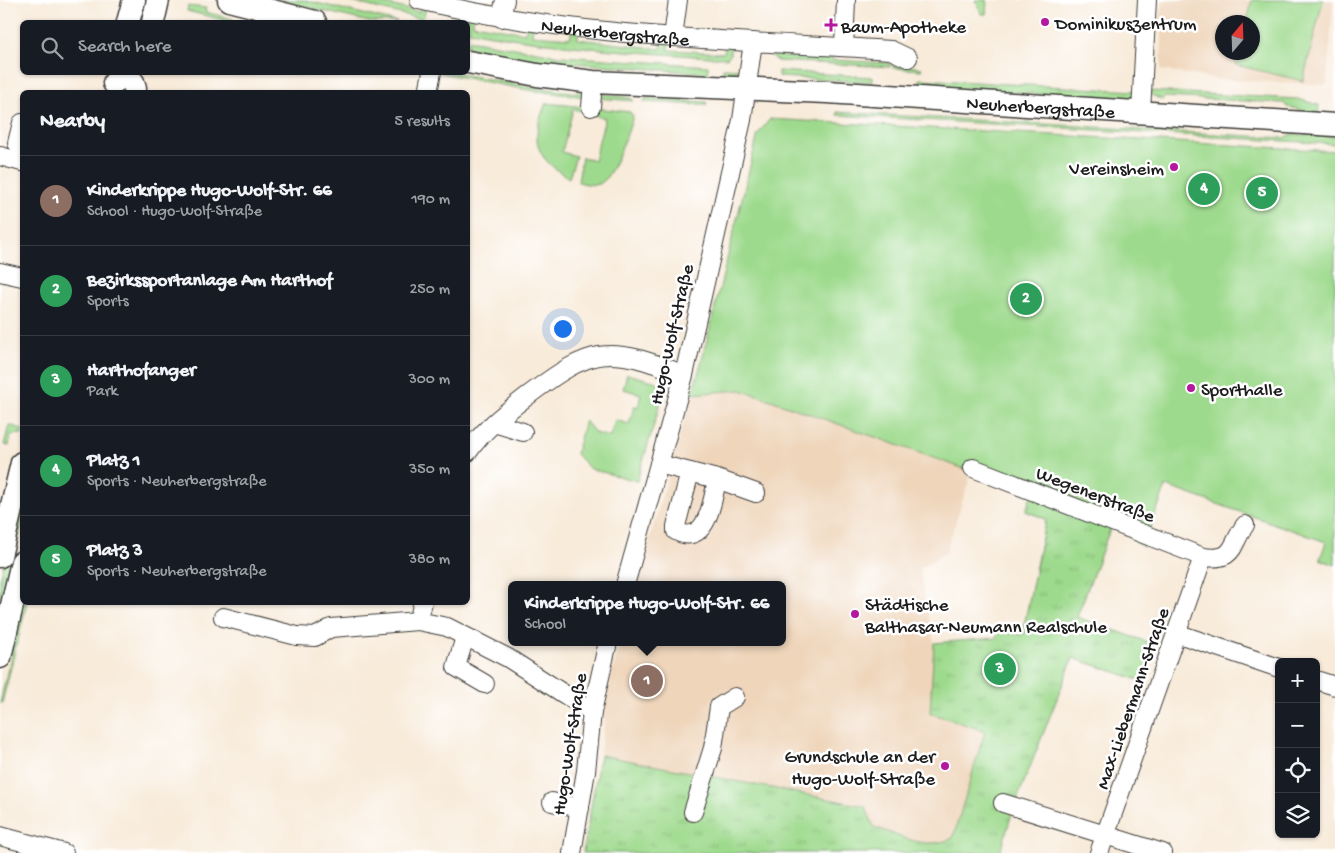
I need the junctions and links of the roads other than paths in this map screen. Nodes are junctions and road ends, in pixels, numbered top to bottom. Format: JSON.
{"nodes":[{"id":1,"x":134,"y":0,"type":"edge"},
{"id":2,"x":158,"y":0,"type":"edge"},
{"id":3,"x":229,"y":0,"type":"edge"},
{"id":4,"x":419,"y":0,"type":"edge"},
{"id":5,"x":505,"y":0,"type":"edge"},
{"id":6,"x":678,"y":0,"type":"edge"},
{"id":7,"x":846,"y":0,"type":"edge"},
{"id":8,"x":1147,"y":0,"type":"edge"},
{"id":9,"x":446,"y":15,"type":"edge"},
{"id":10,"x":501,"y":18,"type":"junction"},
{"id":11,"x":129,"y":20,"type":"edge"},
{"id":12,"x":153,"y":20,"type":"edge"},
{"id":13,"x":307,"y":20,"type":"edge"},
{"id":14,"x":674,"y":37,"type":"junction"},
{"id":15,"x":753,"y":42,"type":"junction"},
{"id":16,"x":844,"y":47,"type":"junction"},
{"id":17,"x":908,"y":58,"type":"dead end"},
{"id":18,"x":470,"y":62,"type":"edge"},
{"id":19,"x":431,"y":75,"type":"edge"},
{"id":20,"x":593,"y":82,"type":"junction"},
{"id":21,"x":428,"y":90,"type":"edge"},
{"id":22,"x":747,"y":90,"type":"junction"},
{"id":23,"x":590,"y":108,"type":"dead end"},
{"id":24,"x":1141,"y":112,"type":"junction"},
{"id":25,"x":1335,"y":125,"type":"edge"},
{"id":26,"x":0,"y":156,"type":"edge"},
{"id":27,"x":20,"y":161,"type":"edge"},
{"id":28,"x":0,"y":272,"type":"edge"},
{"id":29,"x":20,"y":277,"type":"edge"},
{"id":30,"x":684,"y":375,"type":"junction"},
{"id":31,"x":494,"y":423,"type":"junction"},
{"id":32,"x":522,"y":432,"type":"dead end"},
{"id":33,"x":470,"y":445,"type":"edge"},
{"id":34,"x":659,"y":464,"type":"junction"},
{"id":35,"x":973,"y":468,"type":"dead end"},
{"id":36,"x":20,"y":471,"type":"edge"},
{"id":37,"x":690,"y":472,"type":"junction"},
{"id":38,"x":717,"y":479,"type":"junction"},
{"id":39,"x":756,"y":493,"type":"dead end"},
{"id":40,"x":1245,"y":525,"type":"dead end"},
{"id":41,"x":0,"y":556,"type":"edge"},
{"id":42,"x":1203,"y":557,"type":"junction"},
{"id":43,"x":626,"y":581,"type":"edge"},
{"id":44,"x":20,"y":584,"type":"edge"},
{"id":45,"x":422,"y":605,"type":"edge"},
{"id":46,"x":223,"y":617,"type":"dead end"},
{"id":47,"x":418,"y":621,"type":"junction"},
{"id":48,"x":1176,"y":633,"type":"junction"},
{"id":49,"x":465,"y":637,"type":"junction"},
{"id":50,"x":607,"y":646,"type":"edge"},
{"id":51,"x":0,"y":657,"type":"edge"},
{"id":52,"x":1275,"y":667,"type":"edge"},
{"id":53,"x":1320,"y":681,"type":"edge"},
{"id":54,"x":485,"y":684,"type":"dead end"},
{"id":55,"x":1335,"y":686,"type":"edge"},
{"id":56,"x":735,"y":697,"type":"dead end"},
{"id":57,"x":592,"y":712,"type":"junction"},
{"id":58,"x":552,"y":802,"type":"dead end"},
{"id":59,"x":1003,"y":803,"type":"dead end"},
{"id":60,"x":580,"y":808,"type":"junction"},
{"id":61,"x":693,"y":812,"type":"dead end"},
{"id":62,"x":1105,"y":835,"type":"junction"},
{"id":63,"x":0,"y":836,"type":"edge"},
{"id":64,"x":64,"y":853,"type":"edge"},
{"id":65,"x":572,"y":853,"type":"edge"},
{"id":66,"x":1100,"y":853,"type":"edge"},
{"id":67,"x":1163,"y":853,"type":"edge"}],
"edges":[{"from":1,"to":11,"type":"main road"},
{"from":2,"to":12,"type":"main road"},
{"from":3,"to":13,"type":"main road"},
{"from":4,"to":9,"type":"street","name":"Neuherbergstraße"},
{"from":5,"to":10,"type":"street"},
{"from":6,"to":14,"type":"street"},
{"from":7,"to":16,"type":"street"},
{"from":8,"to":24,"type":"street"},
{"from":9,"to":10,"type":"street","name":"Neuherbergstraße"},
{"from":10,"to":14,"type":"street","name":"Neuherbergstraße"},
{"from":14,"to":15,"type":"street","name":"Neuherbergstraße"},
{"from":15,"to":16,"type":"street","name":"Neuherbergstraße"},
{"from":15,"to":22,"type":"street"},
{"from":16,"to":17,"type":"street","name":"Neuherbergstraße"},
{"from":18,"to":20,"type":"main road","name":"Neuherbergstraße"},
{"from":19,"to":21,"type":"street"},
{"from":20,"to":22,"type":"main road","name":"Neuherbergstraße"},
{"from":20,"to":23,"type":"street"},
{"from":22,"to":24,"type":"main road","name":"Neuherbergstraße"},
{"from":22,"to":30,"type":"street","name":"Hugo-Wolf-Straße"},
{"from":24,"to":25,"type":"main road","name":"Neuherbergstraße"},
{"from":26,"to":27,"type":"street"},
{"from":28,"to":29,"type":"street"},
{"from":30,"to":31,"type":"street"},
{"from":30,"to":34,"type":"street","name":"Hugo-Wolf-Straße"},
{"from":31,"to":32,"type":"street"},
{"from":31,"to":33,"type":"street"},
{"from":34,"to":37,"type":"street"},
{"from":34,"to":43,"type":"street","name":"Hugo-Wolf-Straße"},
{"from":35,"to":42,"type":"street","name":"Wegenerstraße"},
{"from":36,"to":41,"type":"main road"},
{"from":37,"to":38,"type":"street"},
{"from":37,"to":38,"type":"street"},
{"from":38,"to":39,"type":"street"},
{"from":40,"to":42,"type":"street"},
{"from":42,"to":48,"type":"street","name":"Max-Liebermann-Straße"},
{"from":44,"to":51,"type":"main road"},
{"from":45,"to":47,"type":"street"},
{"from":46,"to":47,"type":"street"},
{"from":47,"to":49,"type":"street"},
{"from":48,"to":52,"type":"street"},
{"from":48,"to":62,"type":"street","name":"Max-Liebermann-Straße"},
{"from":49,"to":54,"type":"street"},
{"from":49,"to":57,"type":"street"},
{"from":50,"to":57,"type":"street","name":"Hugo-Wolf-Straße"},
{"from":53,"to":55,"type":"street"},
{"from":56,"to":61,"type":"street"},
{"from":57,"to":60,"type":"street","name":"Hugo-Wolf-Straße"},
{"from":58,"to":60,"type":"street"},
{"from":59,"to":62,"type":"street"},
{"from":60,"to":65,"type":"street","name":"Hugo-Wolf-Straße"},
{"from":62,"to":66,"type":"street","name":"Max-Liebermann-Straße"},
{"from":62,"to":67,"type":"street"},
{"from":63,"to":64,"type":"street"}]}
